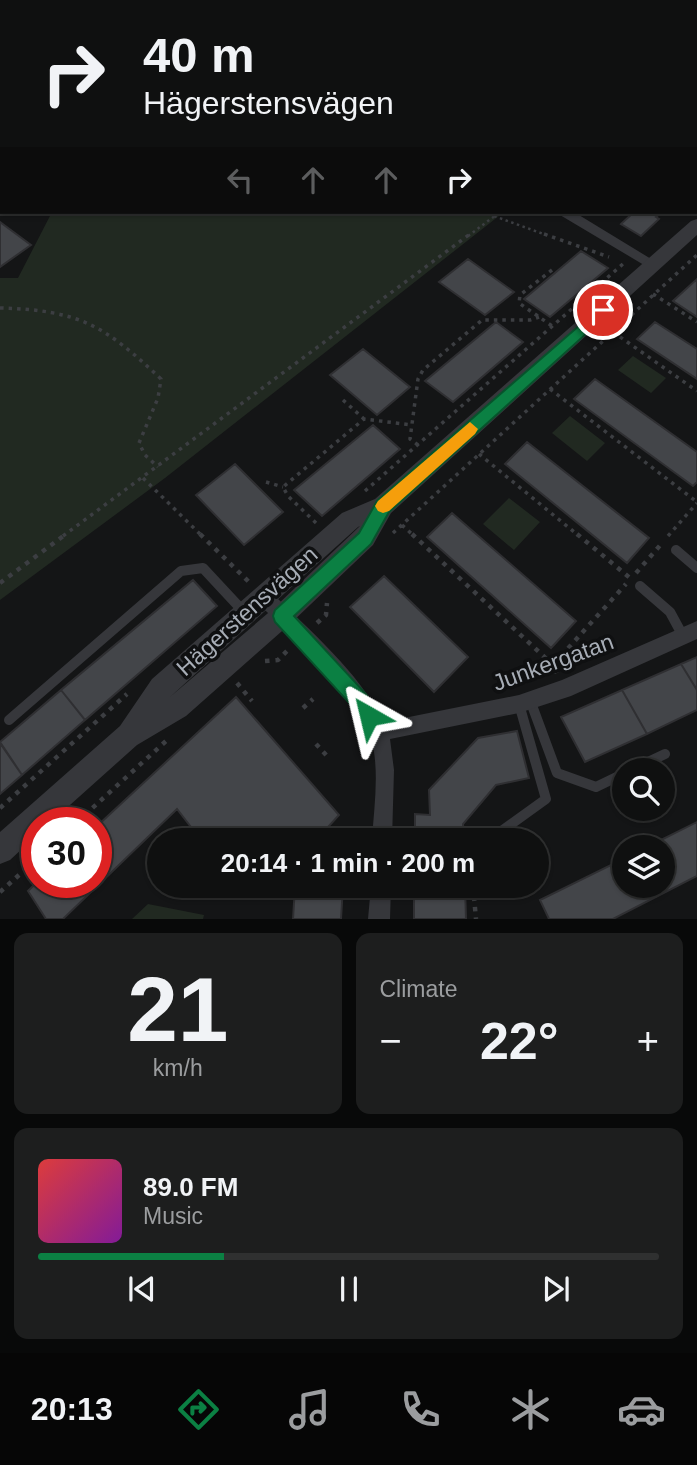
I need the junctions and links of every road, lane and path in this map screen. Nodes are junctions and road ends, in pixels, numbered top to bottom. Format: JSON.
{"nodes":[{"id":1,"x":488,"y":214,"type":"edge"},
{"id":2,"x":497,"y":214,"type":"edge"},
{"id":3,"x":568,"y":214,"type":"edge"},
{"id":4,"x":494,"y":216,"type":"junction"},
{"id":5,"x":697,"y":225,"type":"edge"},
{"id":6,"x":611,"y":258,"type":"dead end"},
{"id":7,"x":654,"y":265,"type":"junction"},
{"id":8,"x":552,"y":270,"type":"dead end"},
{"id":9,"x":653,"y":294,"type":"dead end"},
{"id":10,"x":0,"y":308,"type":"edge"},
{"id":11,"x":539,"y":317,"type":"junction"},
{"id":12,"x":697,"y":322,"type":"edge"},
{"id":13,"x":552,"y":326,"type":"dead end"},
{"id":14,"x":612,"y":332,"type":"dead end"},
{"id":15,"x":550,"y":389,"type":"dead end"},
{"id":16,"x":697,"y":391,"type":"edge"},
{"id":17,"x":343,"y":400,"type":"dead end"},
{"id":18,"x":364,"y":419,"type":"junction"},
{"id":19,"x":412,"y":425,"type":"junction"},
{"id":20,"x":418,"y":445,"type":"dead end"},
{"id":21,"x":479,"y":454,"type":"dead end"},
{"id":22,"x":158,"y":467,"type":"junction"},
{"id":23,"x":143,"y":478,"type":"junction"},
{"id":24,"x":266,"y":482,"type":"dead end"},
{"id":25,"x":283,"y":487,"type":"junction"},
{"id":26,"x":697,"y":503,"type":"edge"},
{"id":27,"x":383,"y":506,"type":"junction"},
{"id":28,"x":402,"y":525,"type":"dead end"},
{"id":29,"x":320,"y":527,"type":"dead end"},
{"id":30,"x":676,"y":550,"type":"dead end"},
{"id":31,"x":697,"y":568,"type":"edge"},
{"id":32,"x":630,"y":579,"type":"junction"},
{"id":33,"x":0,"y":583,"type":"edge"},
{"id":34,"x":640,"y":586,"type":"joint"},
{"id":35,"x":258,"y":591,"type":"junction"},
{"id":36,"x":245,"y":613,"type":"junction"},
{"id":37,"x":282,"y":616,"type":"junction"},
{"id":38,"x":690,"y":633,"type":"edge"},
{"id":39,"x":553,"y":665,"type":"junction"},
{"id":40,"x":234,"y":679,"type":"dead end"},
{"id":41,"x":564,"y":689,"type":"junction"},
{"id":42,"x":313,"y":699,"type":"dead end"},
{"id":43,"x":252,"y":701,"type":"dead end"},
{"id":44,"x":524,"y":702,"type":"junction"},
{"id":45,"x":303,"y":708,"type":"dead end"},
{"id":46,"x":9,"y":720,"type":"dead end"},
{"id":47,"x":379,"y":732,"type":"junction"},
{"id":48,"x":128,"y":736,"type":"junction"},
{"id":49,"x":316,"y":744,"type":"dead end"},
{"id":50,"x":665,"y":754,"type":"dead end"},
{"id":51,"x":327,"y":756,"type":"dead end"},
{"id":52,"x":656,"y":758,"type":"edge"},
{"id":53,"x":612,"y":779,"type":"edge"},
{"id":54,"x":382,"y":828,"type":"edge"},
{"id":55,"x":506,"y":828,"type":"edge"},
{"id":56,"x":0,"y":850,"type":"edge"},
{"id":57,"x":21,"y":873,"type":"edge"},
{"id":58,"x":0,"y":892,"type":"edge"},
{"id":59,"x":380,"y":898,"type":"edge"},
{"id":60,"x":474,"y":898,"type":"edge"},
{"id":61,"x":379,"y":919,"type":"edge"},
{"id":62,"x":476,"y":919,"type":"edge"}],
"edges":[{"from":1,"to":4,"type":"path"},
{"from":2,"to":4,"type":"path"},
{"from":3,"to":7,"type":"street"},
{"from":4,"to":6,"type":"path"},
{"from":4,"to":22,"type":"path"},
{"from":5,"to":7,"type":"street","name":"Hägerstensvägen"},
{"from":7,"to":27,"type":"street","name":"Hägerstensvägen"},
{"from":8,"to":11,"type":"path"},
{"from":9,"to":12,"type":"path"},
{"from":10,"to":22,"type":"path"},
{"from":11,"to":13,"type":"path"},
{"from":11,"to":19,"type":"path"},
{"from":14,"to":16,"type":"path"},
{"from":15,"to":26,"type":"path"},
{"from":17,"to":18,"type":"path"},
{"from":18,"to":19,"type":"path"},
{"from":18,"to":25,"type":"path"},
{"from":19,"to":20,"type":"path"},
{"from":21,"to":32,"type":"path"},
{"from":22,"to":23,"type":"path"},
{"from":23,"to":33,"type":"path"},
{"from":23,"to":35,"type":"path"},
{"from":24,"to":25,"type":"path"},
{"from":25,"to":29,"type":"path"},
{"from":26,"to":32,"type":"path"},
{"from":27,"to":35,"type":"street","name":"Hägerstensvägen"},
{"from":27,"to":37,"type":"street","name":"Hägerstensvägen"},
{"from":28,"to":39,"type":"path"},
{"from":30,"to":31,"type":"lane"},
{"from":32,"to":34,"type":"path"},
{"from":32,"to":39,"type":"path"},
{"from":34,"to":38,"type":"lane"},
{"from":35,"to":36,"type":"street","name":"Hägerstensvägen"},
{"from":35,"to":37,"type":"street"},
{"from":36,"to":46,"type":"lane"},
{"from":36,"to":48,"type":"street","name":"Hägerstensvägen"},
{"from":37,"to":47,"type":"street"},
{"from":37,"to":48,"type":"street","name":"Hägerstensvägen"},
{"from":38,"to":41,"type":"street","name":"Junkergatan"},
{"from":39,"to":41,"type":"path"},
{"from":40,"to":43,"type":"path"},
{"from":41,"to":44,"type":"street","name":"Junkergatan"},
{"from":42,"to":45,"type":"path"},
{"from":44,"to":47,"type":"street","name":"Junkergatan"},
{"from":44,"to":53,"type":"lane"},
{"from":44,"to":55,"type":"lane"},
{"from":47,"to":54,"type":"street"},
{"from":48,"to":56,"type":"street","name":"Hägerstensvägen"},
{"from":49,"to":51,"type":"path"},
{"from":50,"to":52,"type":"lane"},
{"from":57,"to":58,"type":"path"},
{"from":59,"to":61,"type":"street"},
{"from":60,"to":62,"type":"path"}]}
